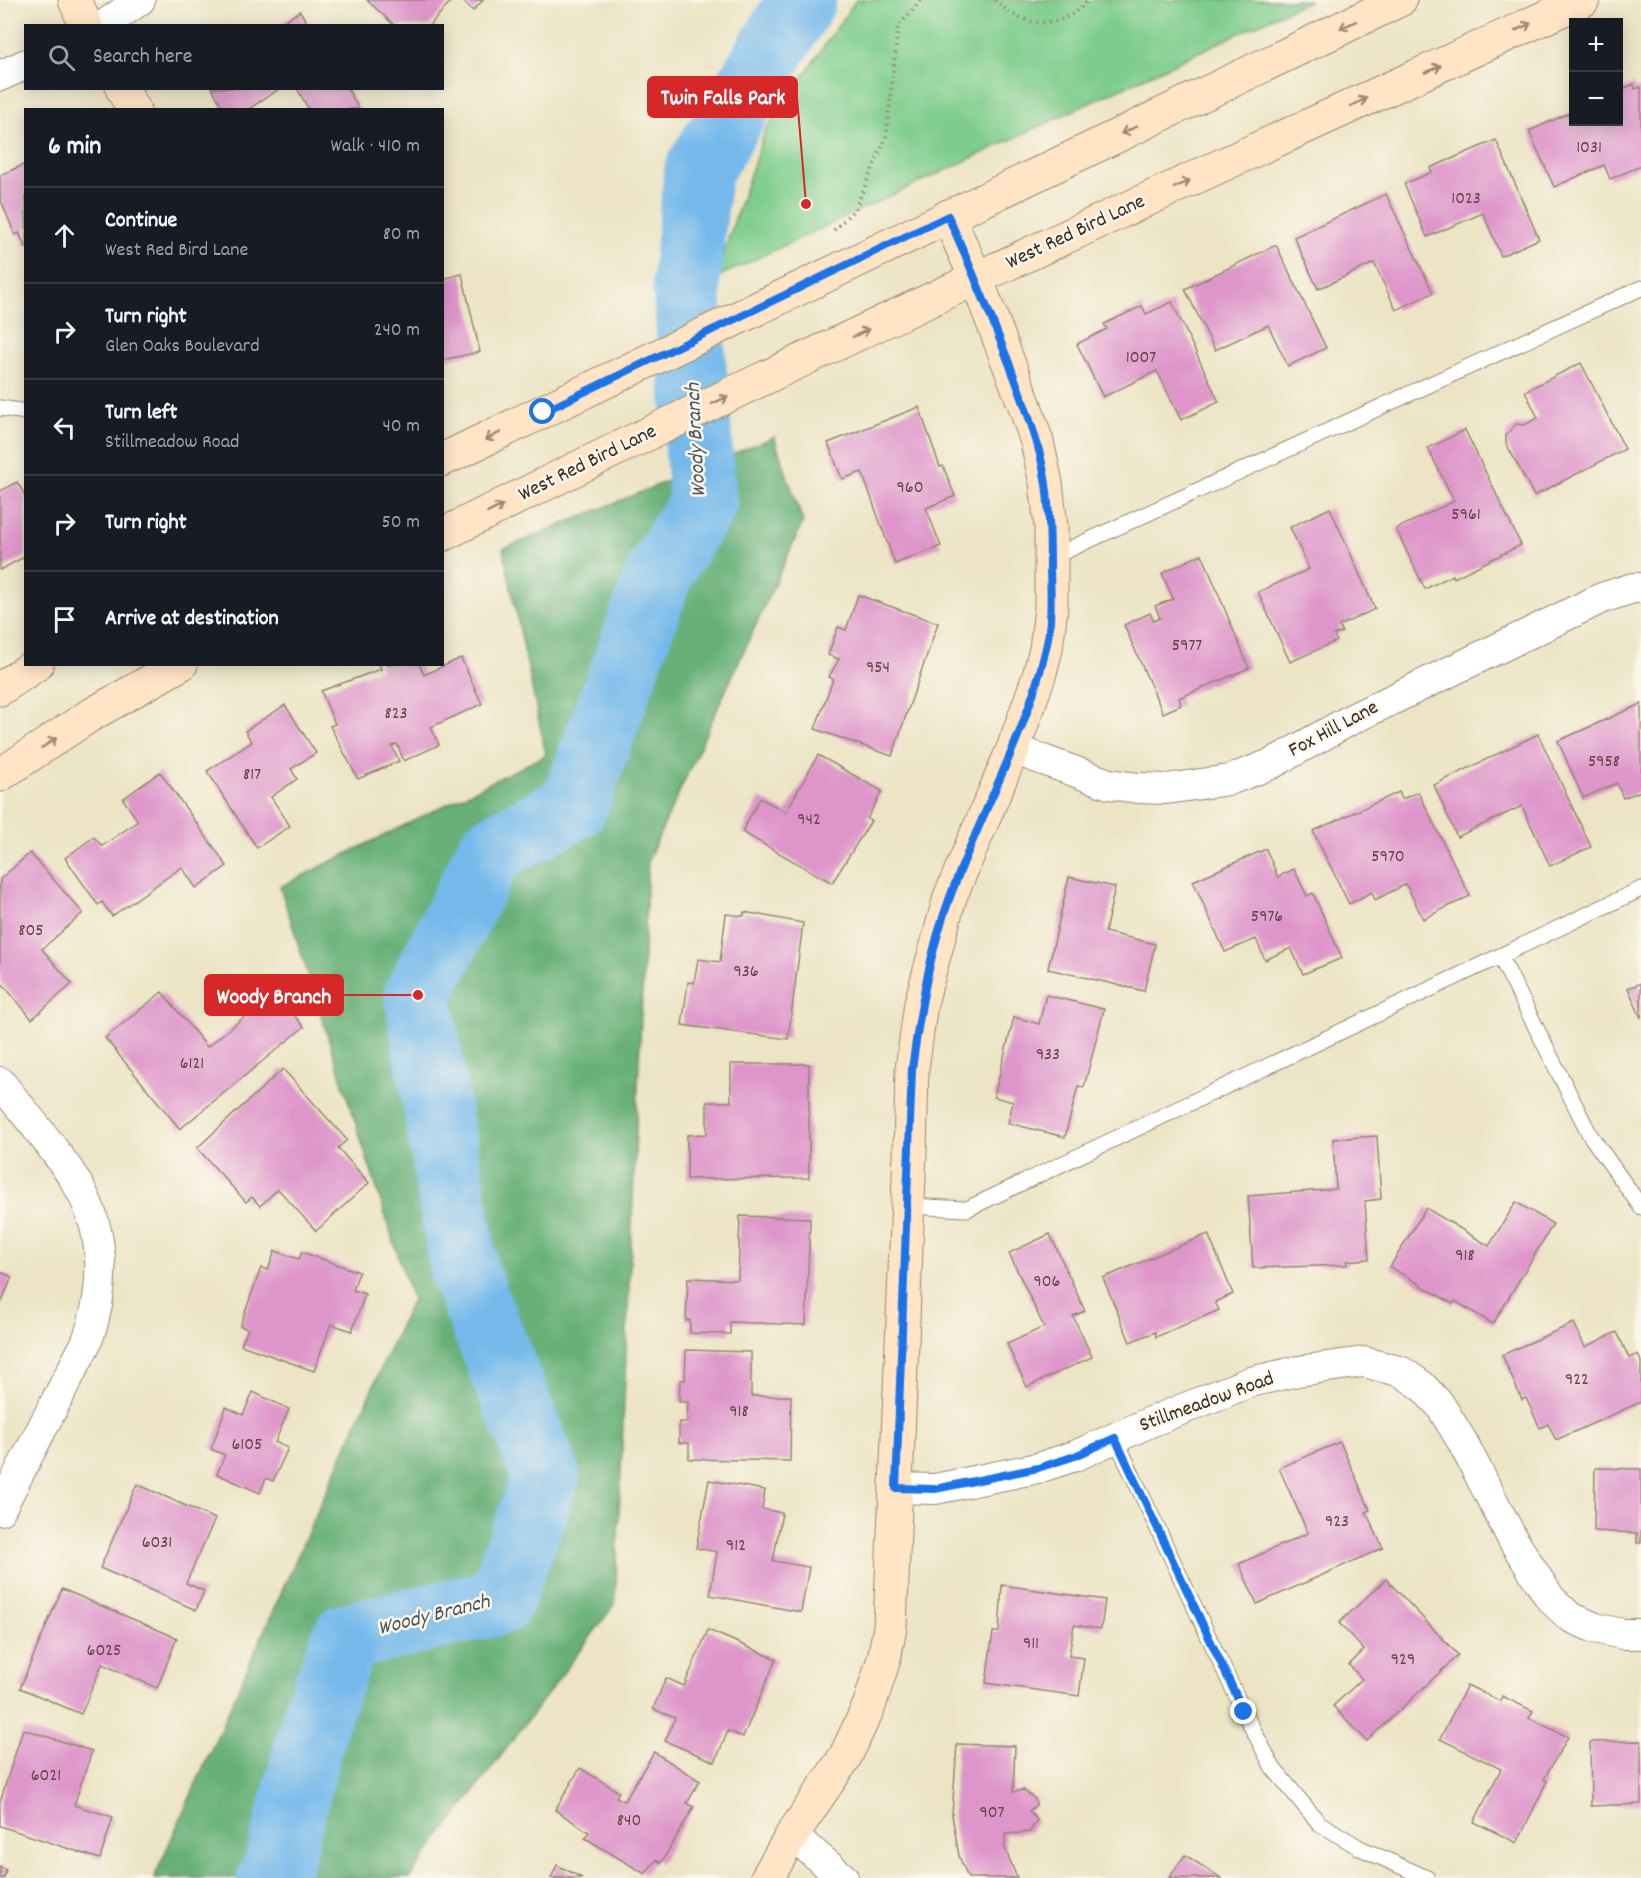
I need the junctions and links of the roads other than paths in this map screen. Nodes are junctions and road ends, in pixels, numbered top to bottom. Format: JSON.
{"nodes":[{"id":1,"x":75,"y":0,"type":"edge"},
{"id":2,"x":141,"y":0,"type":"edge"},
{"id":3,"x":1401,"y":0,"type":"edge"},
{"id":4,"x":1583,"y":0,"type":"edge"},
{"id":5,"x":85,"y":24,"type":"edge"},
{"id":6,"x":107,"y":24,"type":"edge"},
{"id":7,"x":24,"y":65,"type":"edge"},
{"id":8,"x":0,"y":76,"type":"edge"},
{"id":9,"x":123,"y":90,"type":"edge"},
{"id":10,"x":134,"y":108,"type":"edge"},
{"id":11,"x":948,"y":216,"type":"junction"},
{"id":12,"x":976,"y":279,"type":"junction"},
{"id":13,"x":1641,"y":288,"type":"edge"},
{"id":14,"x":0,"y":408,"type":"edge"},
{"id":15,"x":24,"y":412,"type":"edge"},
{"id":16,"x":444,"y":459,"type":"edge"},
{"id":17,"x":444,"y":534,"type":"edge"},
{"id":18,"x":1050,"y":558,"type":"junction"},
{"id":19,"x":1641,"y":588,"type":"edge"},
{"id":20,"x":34,"y":666,"type":"edge"},
{"id":21,"x":177,"y":666,"type":"edge"},
{"id":22,"x":0,"y":689,"type":"edge"},
{"id":23,"x":1013,"y":749,"type":"junction"},
{"id":24,"x":0,"y":775,"type":"edge"},
{"id":25,"x":1641,"y":889,"type":"edge"},
{"id":26,"x":1500,"y":956,"type":"junction"},
{"id":27,"x":0,"y":1082,"type":"edge"},
{"id":28,"x":908,"y":1206,"type":"junction"},
{"id":29,"x":1641,"y":1207,"type":"edge"},
{"id":30,"x":1115,"y":1438,"type":"junction"},
{"id":31,"x":896,"y":1488,"type":"junction"},
{"id":32,"x":0,"y":1510,"type":"edge"},
{"id":33,"x":1641,"y":1634,"type":"edge"},
{"id":34,"x":792,"y":1835,"type":"junction"},
{"id":35,"x":767,"y":1878,"type":"edge"},
{"id":36,"x":843,"y":1878,"type":"edge"},
{"id":37,"x":1427,"y":1878,"type":"edge"}],
"edges":[{"from":1,"to":5,"type":"main road"},
{"from":2,"to":6,"type":"street"},
{"from":3,"to":11,"type":"main road","one_way":true},
{"from":12,"to":4,"type":"main road","name":"West Red Bird Lane","one_way":true},
{"from":7,"to":8,"type":"street"},
{"from":9,"to":10,"type":"main road"},
{"from":11,"to":12,"type":"main road"},
{"from":11,"to":16,"type":"main road","one_way":true},
{"from":17,"to":12,"type":"main road","name":"West Red Bird Lane","one_way":true},
{"from":12,"to":18,"type":"main road"},
{"from":13,"to":18,"type":"lane"},
{"from":14,"to":15,"type":"lane"},
{"from":18,"to":23,"type":"main road"},
{"from":19,"to":23,"type":"street","name":"Fox Hill Lane"},
{"from":20,"to":22,"type":"main road"},
{"from":24,"to":21,"type":"main road","one_way":true},
{"from":23,"to":28,"type":"main road"},
{"from":25,"to":26,"type":"lane"},
{"from":26,"to":28,"type":"lane"},
{"from":26,"to":29,"type":"lane"},
{"from":27,"to":32,"type":"street"},
{"from":28,"to":31,"type":"main road"},
{"from":30,"to":31,"type":"street","name":"Stillmeadow Road"},
{"from":30,"to":33,"type":"street","name":"Stillmeadow Road"},
{"from":30,"to":37,"type":"lane"},
{"from":31,"to":34,"type":"main road"},
{"from":34,"to":35,"type":"main road"},
{"from":34,"to":36,"type":"street"}]}
